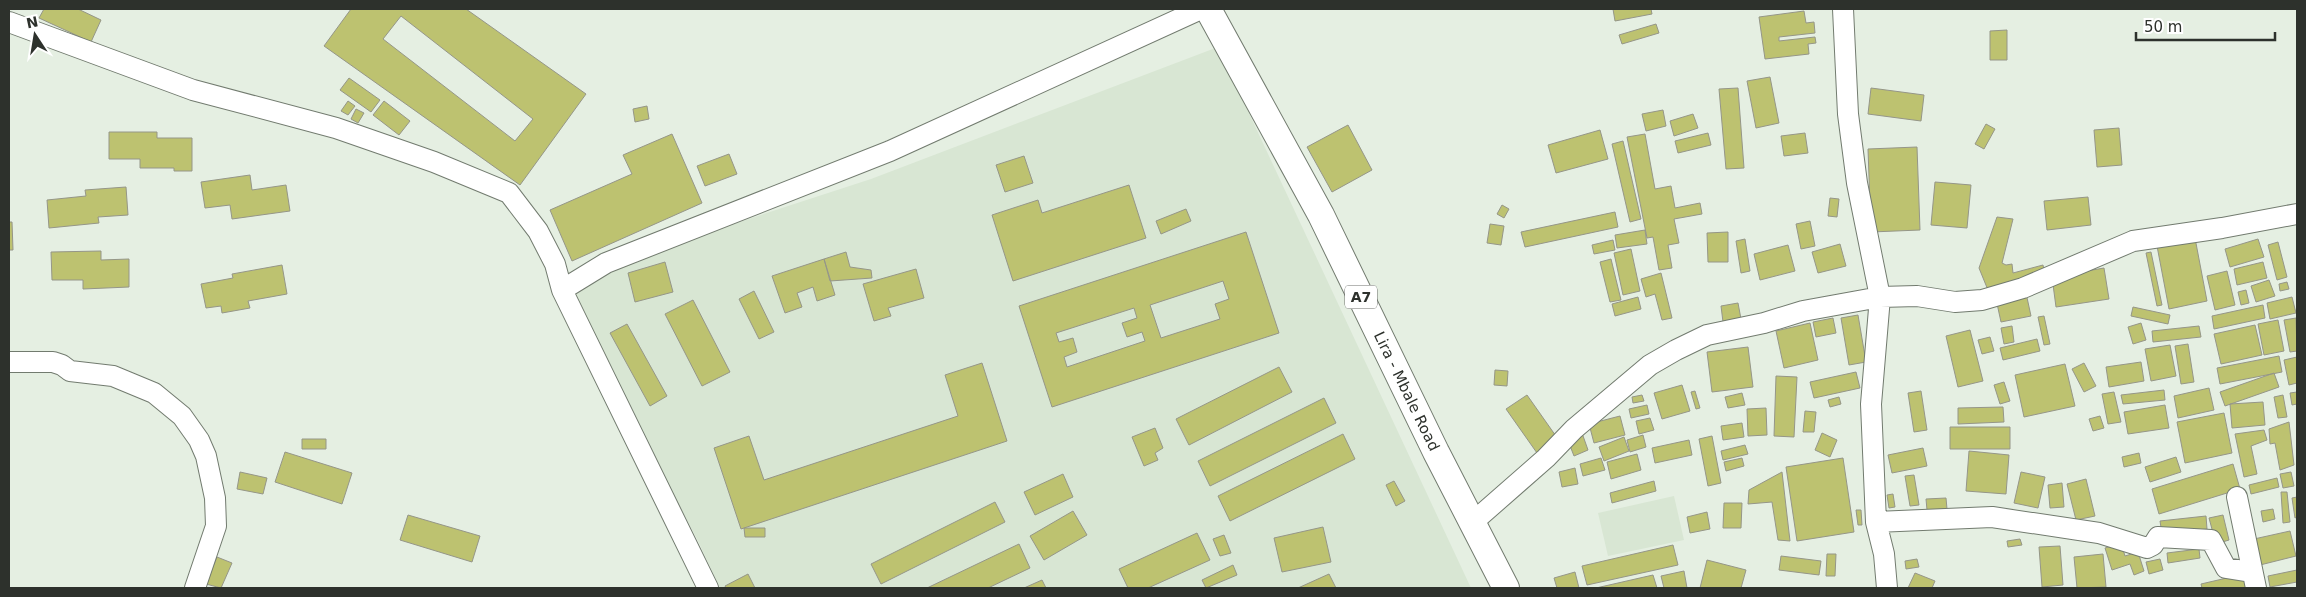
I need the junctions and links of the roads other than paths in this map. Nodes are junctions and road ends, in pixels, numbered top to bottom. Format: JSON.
{"nodes":[{"id":1,"x":1202,"y":9,"type":"edge"},
{"id":2,"x":1208,"y":9,"type":"edge"},
{"id":3,"x":1843,"y":9,"type":"edge"},
{"id":4,"x":9,"y":22,"type":"edge"},
{"id":5,"x":2297,"y":214,"type":"edge"},
{"id":6,"x":562,"y":290,"type":"junction"},
{"id":7,"x":1880,"y":297,"type":"junction"},
{"id":8,"x":9,"y":362,"type":"edge"},
{"id":9,"x":2237,"y":497,"type":"dead end"},
{"id":10,"x":1474,"y":522,"type":"junction"},
{"id":11,"x":1876,"y":522,"type":"junction"},
{"id":12,"x":2254,"y":580,"type":"edge"},
{"id":13,"x":195,"y":588,"type":"edge"},
{"id":14,"x":708,"y":588,"type":"edge"},
{"id":15,"x":1506,"y":588,"type":"edge"},
{"id":16,"x":1887,"y":588,"type":"edge"}],
"edges":[{"from":1,"to":6,"type":"street"},
{"from":2,"to":10,"type":"main road","name":"Lira - Mbale Road","number":"A7"},
{"from":3,"to":7,"type":"street"},
{"from":4,"to":6,"type":"street"},
{"from":5,"to":7,"type":"street"},
{"from":6,"to":14,"type":"street"},
{"from":7,"to":10,"type":"street"},
{"from":7,"to":11,"type":"street"},
{"from":8,"to":13,"type":"street"},
{"from":9,"to":12,"type":"street"},
{"from":10,"to":15,"type":"main road","name":"Lira - Mbale Road","number":"A7"},
{"from":11,"to":12,"type":"street"},
{"from":11,"to":16,"type":"street"}]}
